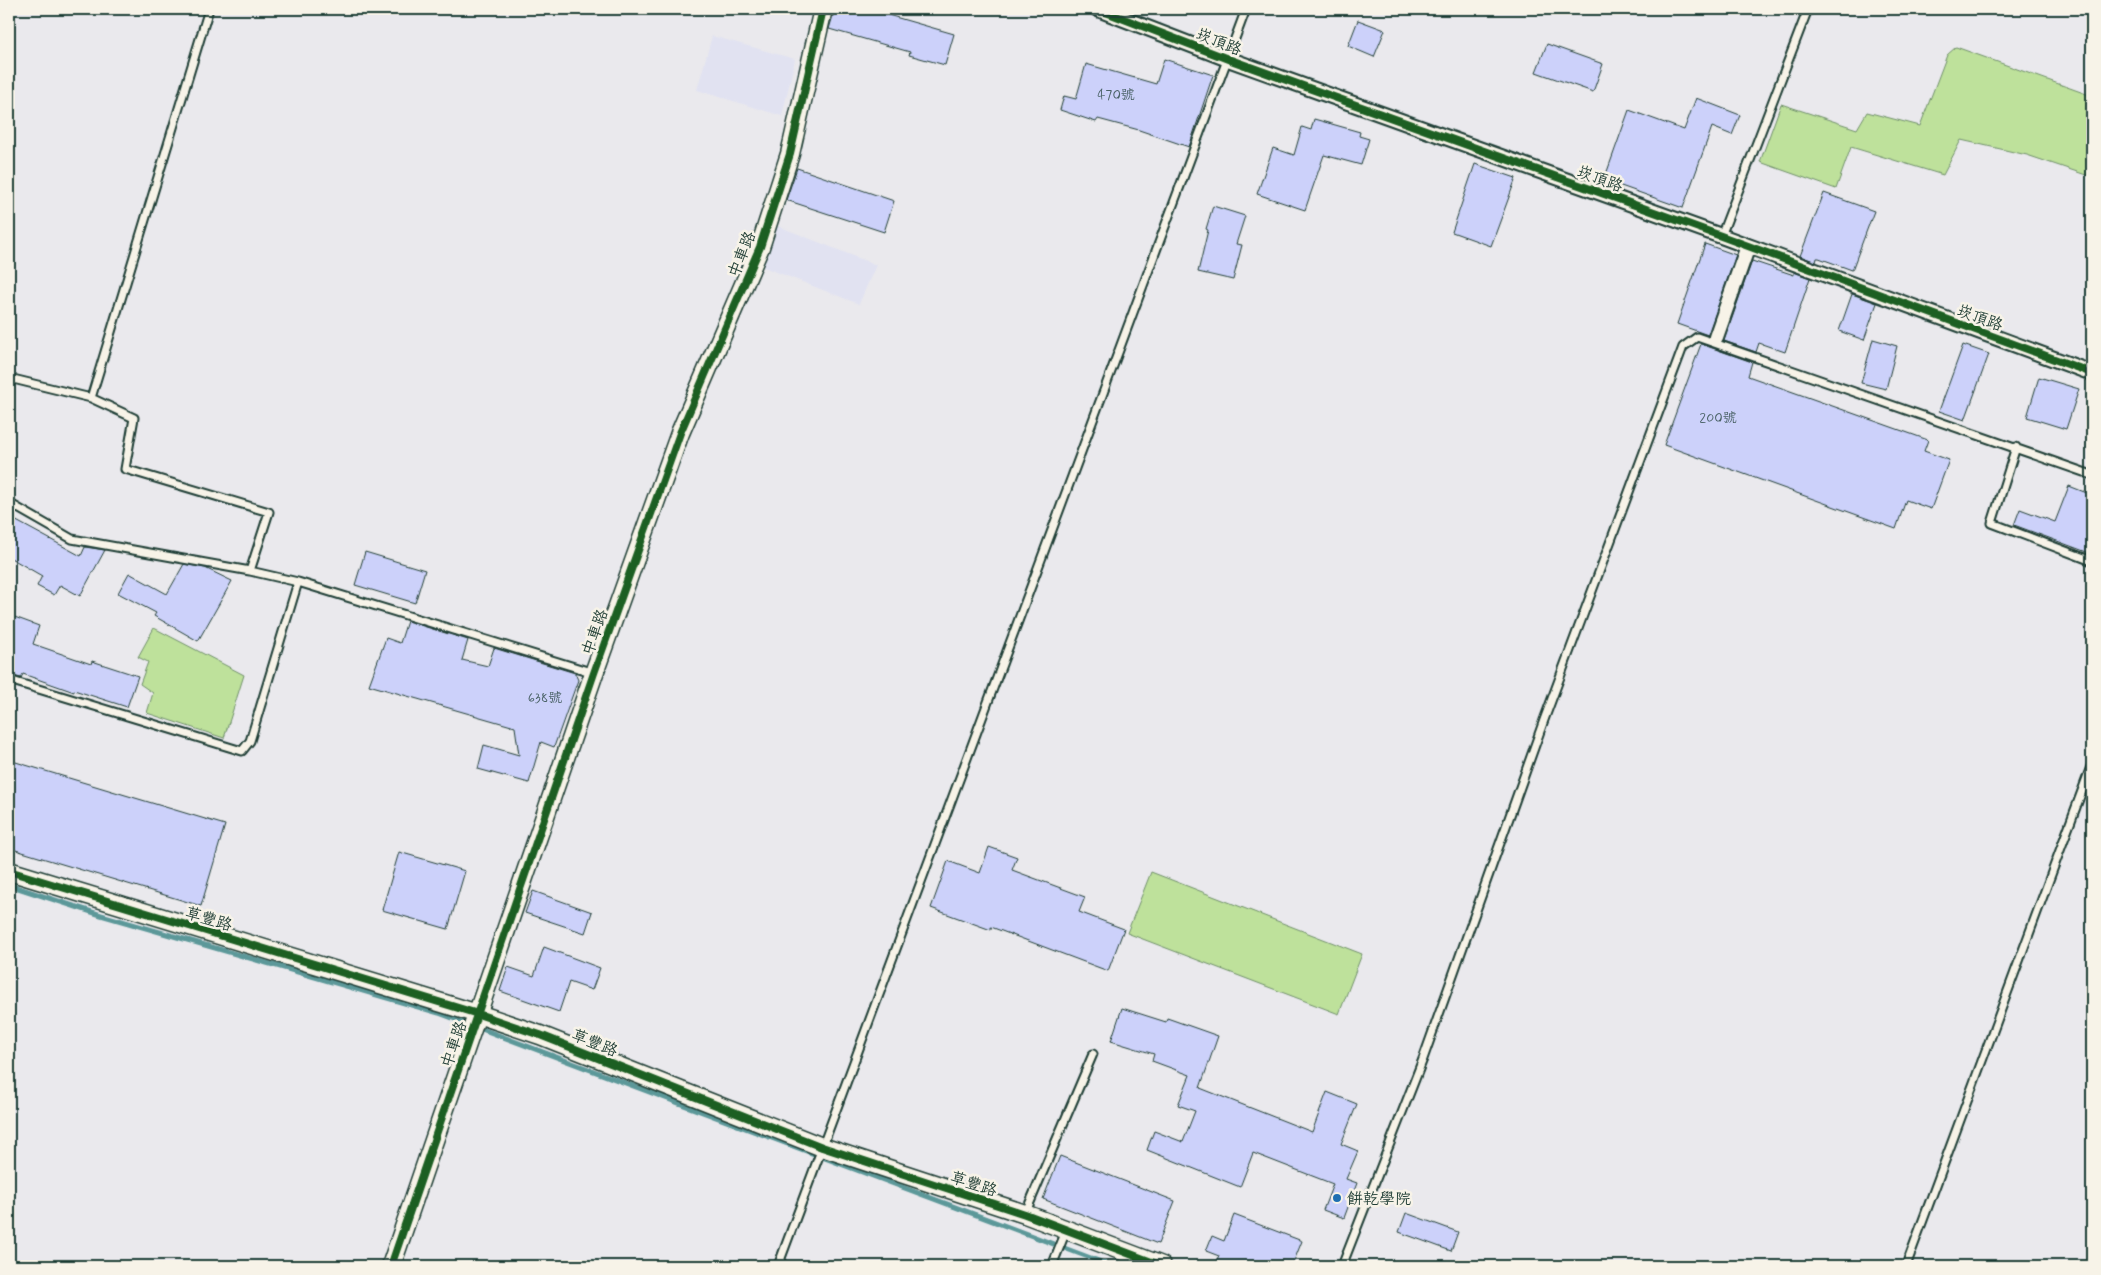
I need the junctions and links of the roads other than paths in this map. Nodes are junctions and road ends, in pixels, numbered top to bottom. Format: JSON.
{"nodes":[{"id":1,"x":209,"y":9,"type":"edge"},
{"id":2,"x":823,"y":9,"type":"edge"},
{"id":3,"x":1098,"y":9,"type":"edge"},
{"id":4,"x":1246,"y":9,"type":"edge"},
{"id":5,"x":1808,"y":9,"type":"edge"},
{"id":6,"x":1228,"y":59,"type":"junction"},
{"id":7,"x":1722,"y":236,"type":"junction"},
{"id":8,"x":1748,"y":246,"type":"junction"},
{"id":9,"x":1716,"y":337,"type":"dead end"},
{"id":10,"x":2092,"y":373,"type":"edge"},
{"id":11,"x":9,"y":378,"type":"edge"},
{"id":12,"x":91,"y":398,"type":"junction"},
{"id":13,"x":2016,"y":447,"type":"junction"},
{"id":14,"x":2092,"y":475,"type":"edge"},
{"id":15,"x":9,"y":503,"type":"edge"},
{"id":16,"x":2092,"y":561,"type":"edge"},
{"id":17,"x":250,"y":571,"type":"junction"},
{"id":18,"x":298,"y":582,"type":"junction"},
{"id":19,"x":594,"y":673,"type":"junction"},
{"id":20,"x":9,"y":680,"type":"edge"},
{"id":21,"x":2092,"y":764,"type":"edge"},
{"id":22,"x":9,"y":871,"type":"edge"},
{"id":23,"x":478,"y":1014,"type":"junction"},
{"id":24,"x":1093,"y":1054,"type":"dead end"},
{"id":25,"x":822,"y":1146,"type":"junction"},
{"id":26,"x":1025,"y":1214,"type":"junction"},
{"id":27,"x":1066,"y":1231,"type":"junction"},
{"id":28,"x":391,"y":1266,"type":"edge"},
{"id":29,"x":778,"y":1266,"type":"edge"},
{"id":30,"x":1052,"y":1266,"type":"edge"},
{"id":31,"x":1162,"y":1266,"type":"edge"},
{"id":32,"x":1342,"y":1266,"type":"edge"},
{"id":33,"x":1906,"y":1266,"type":"edge"}],
"edges":[{"from":1,"to":12,"type":"lane"},
{"from":2,"to":19,"type":"street","name":"中車路"},
{"from":3,"to":6,"type":"street","name":"崁頂路"},
{"from":4,"to":6,"type":"lane"},
{"from":5,"to":7,"type":"lane"},
{"from":6,"to":7,"type":"street","name":"崁頂路"},
{"from":6,"to":25,"type":"lane"},
{"from":7,"to":8,"type":"street","name":"崁頂路"},
{"from":8,"to":9,"type":"street"},
{"from":8,"to":10,"type":"street","name":"崁頂路"},
{"from":11,"to":12,"type":"lane"},
{"from":12,"to":17,"type":"lane"},
{"from":13,"to":14,"type":"lane"},
{"from":13,"to":16,"type":"lane"},
{"from":13,"to":32,"type":"lane"},
{"from":15,"to":17,"type":"lane"},
{"from":17,"to":18,"type":"lane"},
{"from":18,"to":19,"type":"lane"},
{"from":18,"to":20,"type":"lane"},
{"from":19,"to":23,"type":"street","name":"中車路"},
{"from":21,"to":33,"type":"lane"},
{"from":22,"to":23,"type":"street","name":"草豐路"},
{"from":23,"to":25,"type":"street","name":"草豐路"},
{"from":23,"to":28,"type":"street","name":"中車路"},
{"from":24,"to":26,"type":"lane"},
{"from":25,"to":26,"type":"street","name":"草豐路"},
{"from":25,"to":29,"type":"lane"},
{"from":26,"to":27,"type":"street","name":"草豐路"},
{"from":27,"to":30,"type":"lane"},
{"from":27,"to":31,"type":"street","name":"草豐路"}]}
